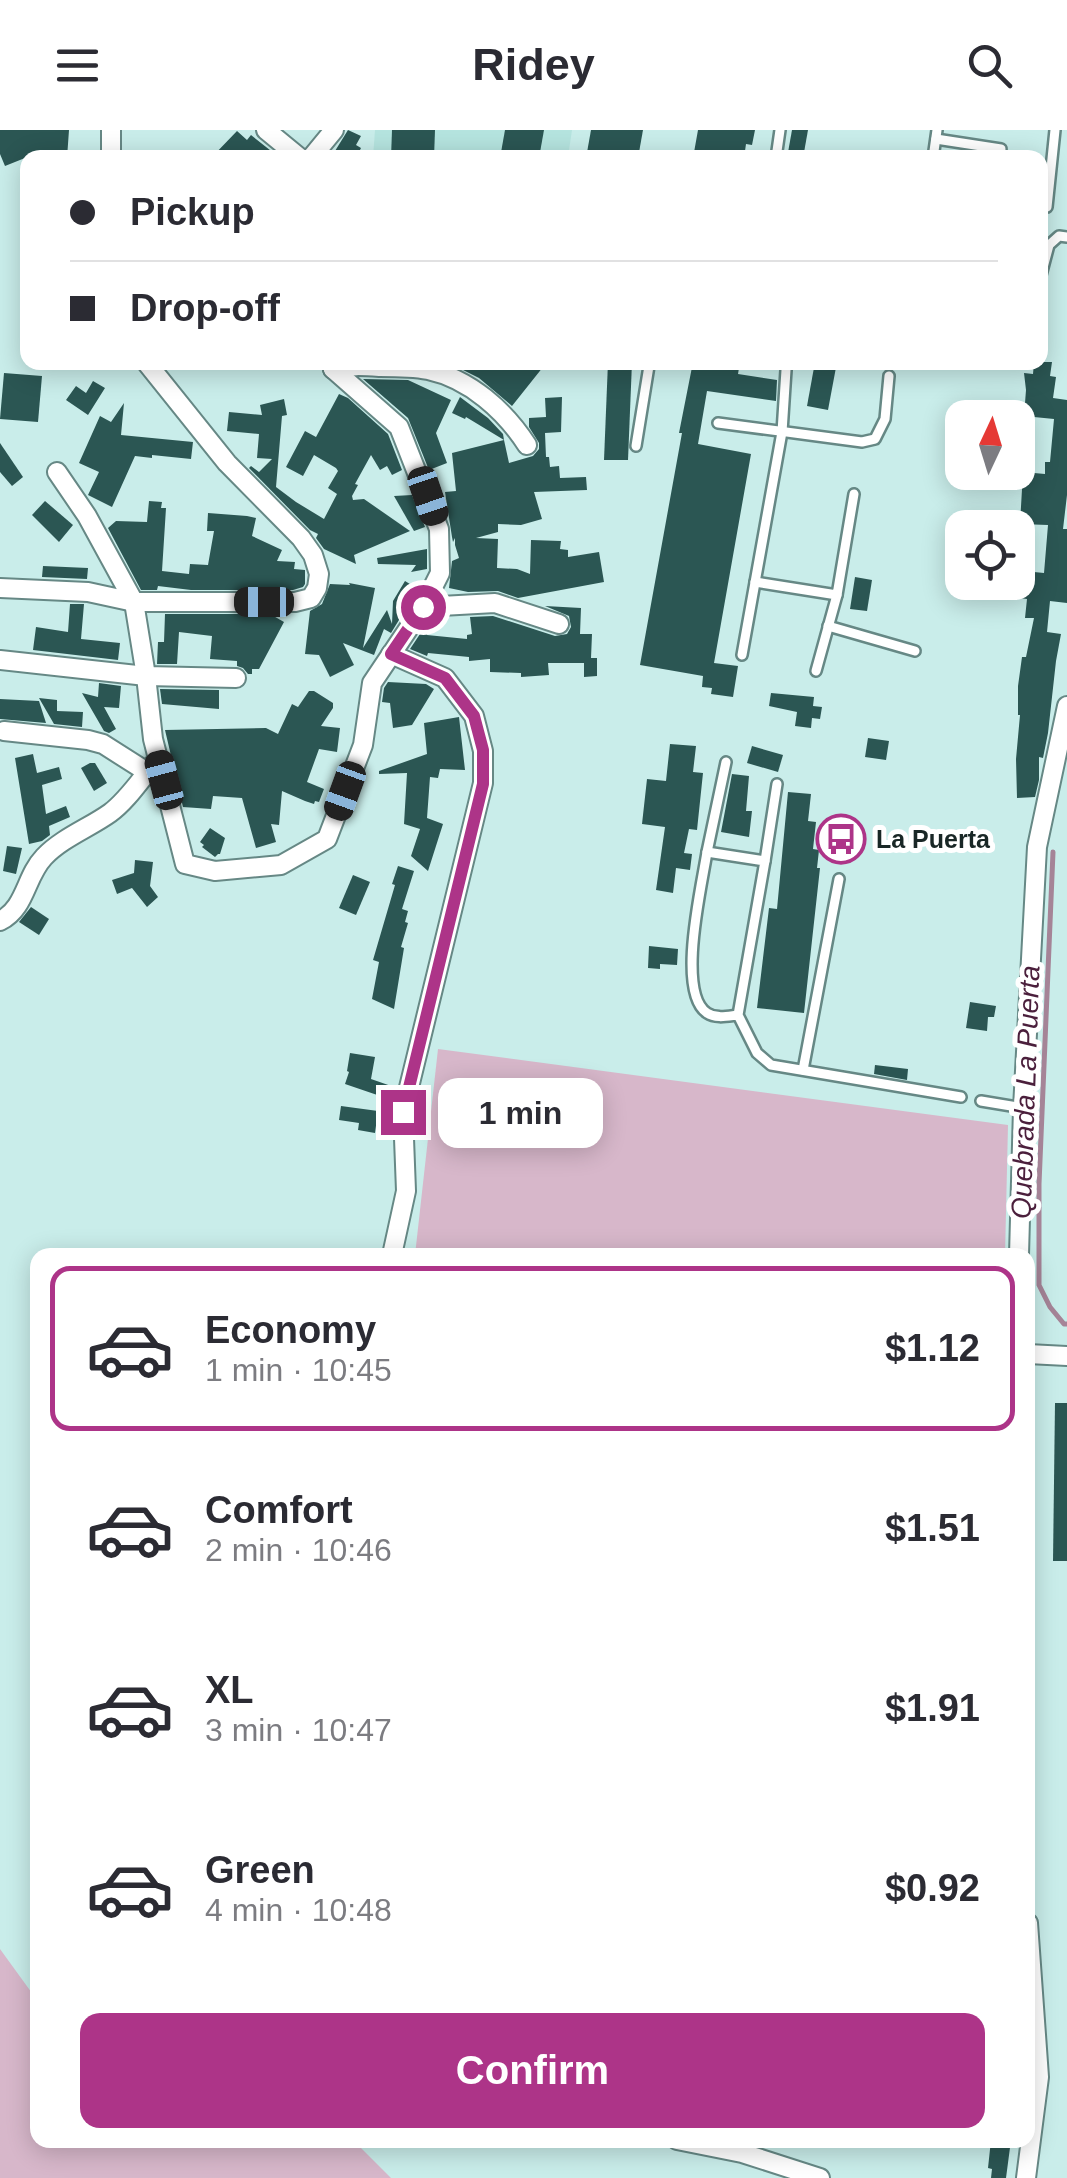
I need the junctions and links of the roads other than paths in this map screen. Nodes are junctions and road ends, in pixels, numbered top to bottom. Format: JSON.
{"nodes":[{"id":1,"x":266,"y":130,"type":"edge"},
{"id":2,"x":334,"y":130,"type":"edge"},
{"id":3,"x":1056,"y":130,"type":"edge"},
{"id":4,"x":937,"y":134,"type":"edge"},
{"id":5,"x":1001,"y":149,"type":"dead end"},
{"id":6,"x":290,"y":150,"type":"edge"},
{"id":7,"x":318,"y":150,"type":"edge"},
{"id":8,"x":1048,"y":198,"type":"edge"},
{"id":9,"x":1067,"y":237,"type":"edge"},
{"id":10,"x":1048,"y":253,"type":"edge"},
{"id":11,"x":152,"y":370,"type":"edge"},
{"id":12,"x":336,"y":370,"type":"edge"},
{"id":13,"x":423,"y":370,"type":"edge"},
{"id":14,"x":648,"y":370,"type":"edge"},
{"id":15,"x":786,"y":370,"type":"edge"},
{"id":16,"x":889,"y":376,"type":"dead end"},
{"id":17,"x":718,"y":423,"type":"dead end"},
{"id":18,"x":782,"y":432,"type":"junction"},
{"id":19,"x":527,"y":445,"type":"dead end"},
{"id":20,"x":636,"y":446,"type":"dead end"},
{"id":21,"x":57,"y":472,"type":"dead end"},
{"id":22,"x":854,"y":494,"type":"dead end"},
{"id":23,"x":756,"y":582,"type":"junction"},
{"id":24,"x":0,"y":588,"type":"edge"},
{"id":25,"x":837,"y":595,"type":"junction"},
{"id":26,"x":134,"y":602,"type":"junction"},
{"id":27,"x":423,"y":607,"type":"junction"},
{"id":28,"x":558,"y":624,"type":"dead end"},
{"id":29,"x":828,"y":626,"type":"junction"},
{"id":30,"x":914,"y":650,"type":"dead end"},
{"id":31,"x":391,"y":654,"type":"junction"},
{"id":32,"x":742,"y":656,"type":"dead end"},
{"id":33,"x":0,"y":660,"type":"edge"},
{"id":34,"x":816,"y":671,"type":"dead end"},
{"id":35,"x":146,"y":676,"type":"junction"},
{"id":36,"x":236,"y":678,"type":"dead end"},
{"id":37,"x":1067,"y":706,"type":"edge"},
{"id":38,"x":4,"y":731,"type":"dead end"},
{"id":39,"x":726,"y":762,"type":"dead end"},
{"id":40,"x":153,"y":766,"type":"junction"},
{"id":41,"x":777,"y":784,"type":"dead end"},
{"id":42,"x":708,"y":852,"type":"junction"},
{"id":43,"x":765,"y":861,"type":"junction"},
{"id":44,"x":838,"y":879,"type":"dead end"},
{"id":45,"x":0,"y":921,"type":"edge"},
{"id":46,"x":738,"y":1015,"type":"junction"},
{"id":47,"x":803,"y":1070,"type":"junction"},
{"id":48,"x":961,"y":1097,"type":"dead end"},
{"id":49,"x":981,"y":1101,"type":"dead end"},
{"id":50,"x":1023,"y":1108,"type":"junction"},
{"id":51,"x":394,"y":1248,"type":"edge"},
{"id":52,"x":1018,"y":1248,"type":"edge"},
{"id":53,"x":1035,"y":1354,"type":"edge"},
{"id":54,"x":1067,"y":1356,"type":"edge"},
{"id":55,"x":1035,"y":2021,"type":"edge"},
{"id":56,"x":1035,"y":2108,"type":"edge"},
{"id":57,"x":714,"y":2148,"type":"edge"},
{"id":58,"x":1030,"y":2148,"type":"edge"},
{"id":59,"x":820,"y":2178,"type":"edge"},
{"id":60,"x":1026,"y":2178,"type":"edge"}],
"edges":[{"from":1,"to":6,"type":"street"},
{"from":2,"to":7,"type":"street"},
{"from":3,"to":8,"type":"lane"},
{"from":4,"to":5,"type":"lane"},
{"from":9,"to":10,"type":"lane"},
{"from":11,"to":26,"type":"street"},
{"from":12,"to":27,"type":"street"},
{"from":13,"to":19,"type":"street"},
{"from":14,"to":20,"type":"lane"},
{"from":15,"to":18,"type":"lane"},
{"from":16,"to":18,"type":"lane"},
{"from":17,"to":18,"type":"lane"},
{"from":18,"to":23,"type":"lane"},
{"from":21,"to":26,"type":"street"},
{"from":22,"to":25,"type":"lane"},
{"from":23,"to":25,"type":"lane"},
{"from":23,"to":32,"type":"lane"},
{"from":24,"to":26,"type":"street"},
{"from":25,"to":29,"type":"lane"},
{"from":26,"to":35,"type":"street"},
{"from":27,"to":28,"type":"street"},
{"from":27,"to":31,"type":"street"},
{"from":29,"to":30,"type":"lane"},
{"from":29,"to":34,"type":"lane"},
{"from":31,"to":40,"type":"street"},
{"from":31,"to":51,"type":"street"},
{"from":33,"to":35,"type":"street"},
{"from":35,"to":36,"type":"street"},
{"from":35,"to":40,"type":"street"},
{"from":37,"to":50,"type":"street"},
{"from":38,"to":40,"type":"street"},
{"from":39,"to":42,"type":"lane"},
{"from":40,"to":45,"type":"street"},
{"from":41,"to":43,"type":"lane"},
{"from":42,"to":43,"type":"lane"},
{"from":42,"to":46,"type":"lane"},
{"from":43,"to":46,"type":"lane"},
{"from":44,"to":47,"type":"lane"},
{"from":46,"to":47,"type":"lane"},
{"from":47,"to":48,"type":"lane"},
{"from":49,"to":50,"type":"lane"},
{"from":50,"to":52,"type":"street"},
{"from":53,"to":54,"type":"street"},
{"from":55,"to":56,"type":"street"},
{"from":57,"to":59,"type":"street"},
{"from":58,"to":60,"type":"street"}]}
